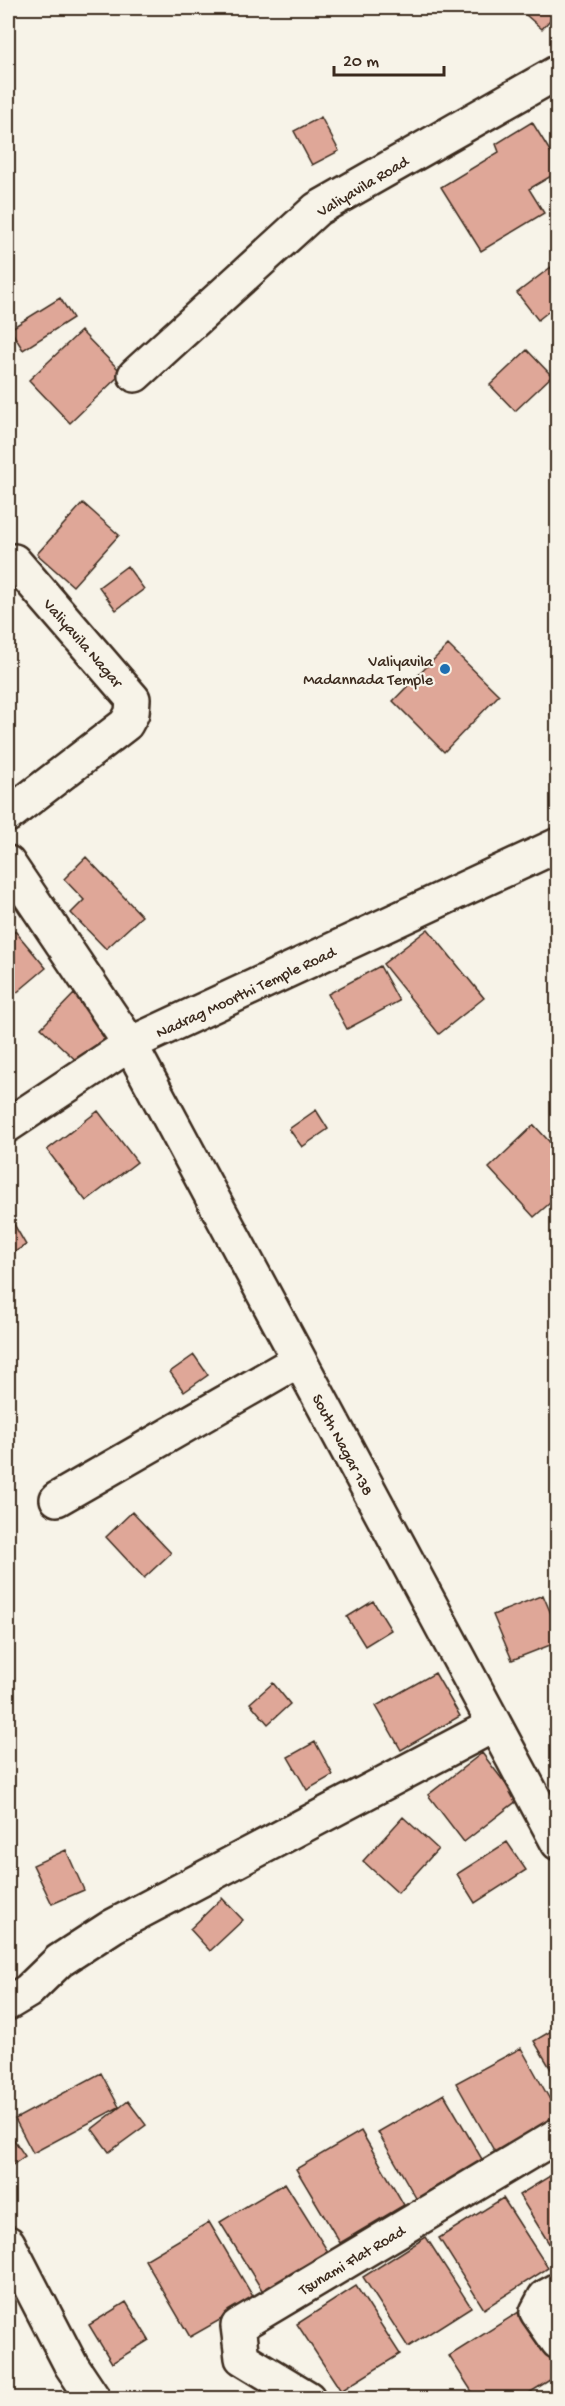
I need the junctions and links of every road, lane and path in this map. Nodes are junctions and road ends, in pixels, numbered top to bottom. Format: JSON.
{"nodes":[{"id":1,"x":558,"y":72,"type":"edge"},
{"id":2,"x":135,"y":375,"type":"dead end"},
{"id":3,"x":14,"y":561,"type":"dead end"},
{"id":4,"x":8,"y":815,"type":"edge"},
{"id":5,"x":558,"y":845,"type":"edge"},
{"id":6,"x":8,"y":863,"type":"edge"},
{"id":7,"x":130,"y":1044,"type":"junction"},
{"id":8,"x":8,"y":1125,"type":"edge"},
{"id":9,"x":299,"y":1360,"type":"junction"},
{"id":10,"x":57,"y":1499,"type":"dead end"},
{"id":11,"x":494,"y":1725,"type":"junction"},
{"id":12,"x":558,"y":1843,"type":"edge"},
{"id":13,"x":8,"y":2003,"type":"edge"},
{"id":14,"x":558,"y":2135,"type":"edge"},
{"id":15,"x":8,"y":2242,"type":"edge"},
{"id":16,"x":558,"y":2290,"type":"edge"},
{"id":17,"x":558,"y":2342,"type":"edge"},
{"id":18,"x":93,"y":2398,"type":"edge"},
{"id":19,"x":308,"y":2398,"type":"edge"}],
"edges":[{"from":1,"to":2,"type":"street","name":"Valiyavila Road"},
{"from":3,"to":4,"type":"street","name":"Valiyavila Nagar"},
{"from":5,"to":7,"type":"street","name":"Nadrag Moorthi Temple Road"},
{"from":6,"to":7,"type":"street"},
{"from":7,"to":8,"type":"street","name":"Nadrag Moorthi Temple Road"},
{"from":7,"to":9,"type":"street","name":"South Nagar 138"},
{"from":9,"to":10,"type":"street"},
{"from":9,"to":11,"type":"street","name":"South Nagar 138"},
{"from":11,"to":12,"type":"street","name":"South Nagar 138"},
{"from":11,"to":13,"type":"street"},
{"from":14,"to":19,"type":"street","name":"Tsunami Flat Road"},
{"from":15,"to":18,"type":"street"},
{"from":16,"to":17,"type":"street"}]}
